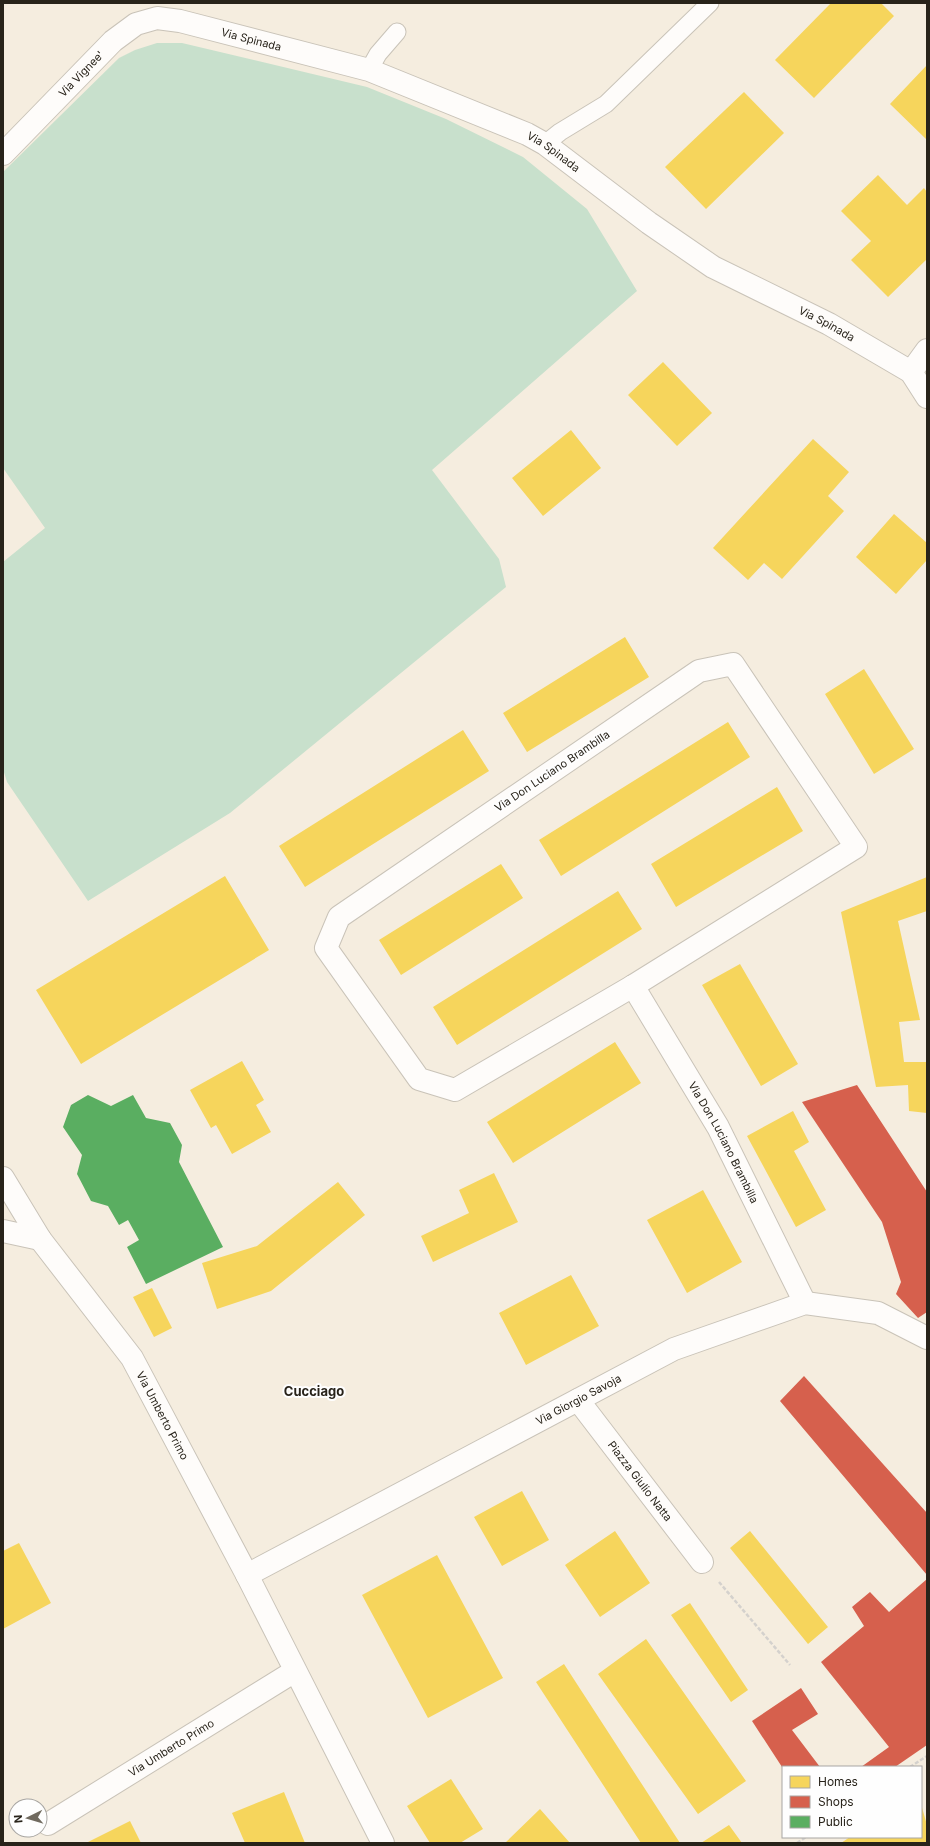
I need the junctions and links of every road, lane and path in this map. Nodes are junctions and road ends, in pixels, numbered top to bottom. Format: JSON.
{"nodes":[{"id":1,"x":710,"y":3,"type":"edge"},
{"id":2,"x":158,"y":11,"type":"edge"},
{"id":3,"x":397,"y":32,"type":"dead end"},
{"id":4,"x":369,"y":70,"type":"junction"},
{"id":5,"x":545,"y":144,"type":"junction"},
{"id":6,"x":3,"y":154,"type":"edge"},
{"id":7,"x":927,"y":350,"type":"edge"},
{"id":8,"x":911,"y":372,"type":"junction"},
{"id":9,"x":927,"y":397,"type":"edge"},
{"id":10,"x":633,"y":986,"type":"junction"},
{"id":11,"x":3,"y":1178,"type":"edge"},
{"id":12,"x":3,"y":1231,"type":"edge"},
{"id":13,"x":40,"y":1239,"type":"junction"},
{"id":14,"x":805,"y":1303,"type":"junction"},
{"id":15,"x":927,"y":1338,"type":"edge"},
{"id":16,"x":578,"y":1400,"type":"junction"},
{"id":17,"x":702,"y":1562,"type":"joint"},
{"id":18,"x":247,"y":1575,"type":"junction"},
{"id":19,"x":790,"y":1665,"type":"dead end"},
{"id":20,"x":295,"y":1671,"type":"junction"},
{"id":21,"x":927,"y":1756,"type":"edge"},
{"id":22,"x":912,"y":1766,"type":"edge"},
{"id":23,"x":48,"y":1824,"type":"dead end"},
{"id":24,"x":383,"y":1843,"type":"edge"}],
"edges":[{"from":1,"to":5,"type":"lane"},
{"from":2,"to":4,"type":"street","name":"Via Spinada"},
{"from":2,"to":6,"type":"street","name":"Via Vignee'"},
{"from":3,"to":4,"type":"lane"},
{"from":4,"to":5,"type":"street","name":"Via Spinada"},
{"from":5,"to":8,"type":"street","name":"Via Spinada"},
{"from":7,"to":8,"type":"street"},
{"from":8,"to":9,"type":"street"},
{"from":10,"to":10,"type":"street","name":"Via Don Luciano Brambilla"},
{"from":10,"to":14,"type":"street","name":"Via Don Luciano Brambilla"},
{"from":11,"to":13,"type":"street","name":"Via Umberto Primo"},
{"from":12,"to":13,"type":"street"},
{"from":13,"to":18,"type":"street","name":"Via Umberto Primo"},
{"from":14,"to":15,"type":"street","name":"Via Giorgio Savoja"},
{"from":14,"to":16,"type":"street","name":"Via Giorgio Savoja"},
{"from":16,"to":17,"type":"street","name":"Piazza Giulio Natta"},
{"from":16,"to":18,"type":"street","name":"Via Giorgio Savoja"},
{"from":17,"to":19,"type":"path"},
{"from":18,"to":20,"type":"street","name":"Via Umberto Primo"},
{"from":20,"to":23,"type":"street","name":"Via Umberto Primo"},
{"from":20,"to":24,"type":"street","name":"Via Umberto Primo"},
{"from":21,"to":22,"type":"path"}]}
